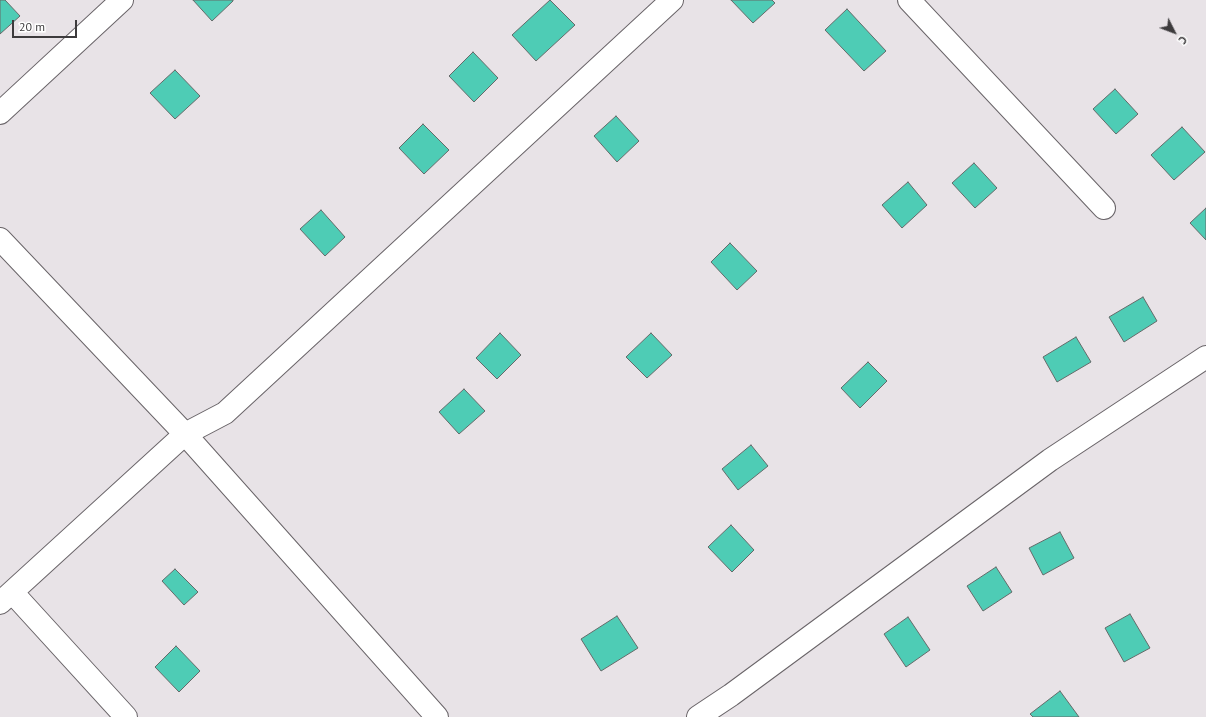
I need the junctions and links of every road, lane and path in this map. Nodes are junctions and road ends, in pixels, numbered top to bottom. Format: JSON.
{"nodes":[{"id":1,"x":122,"y":0,"type":"edge"},
{"id":2,"x":672,"y":0,"type":"edge"},
{"id":3,"x":909,"y":0,"type":"edge"},
{"id":4,"x":0,"y":113,"type":"edge"},
{"id":5,"x":1104,"y":208,"type":"dead end"},
{"id":6,"x":4,"y":250,"type":"edge"},
{"id":7,"x":1206,"y":357,"type":"edge"},
{"id":8,"x":185,"y":434,"type":"junction"},
{"id":9,"x":6,"y":598,"type":"edge"},
{"id":10,"x":126,"y":717,"type":"edge"},
{"id":11,"x":437,"y":717,"type":"edge"},
{"id":12,"x":698,"y":717,"type":"edge"}],
"edges":[{"from":1,"to":4,"type":"street"},
{"from":2,"to":8,"type":"street"},
{"from":3,"to":5,"type":"street"},
{"from":6,"to":8,"type":"street"},
{"from":7,"to":12,"type":"street"},
{"from":8,"to":9,"type":"street"},
{"from":8,"to":11,"type":"street"},
{"from":9,"to":10,"type":"street"}]}
